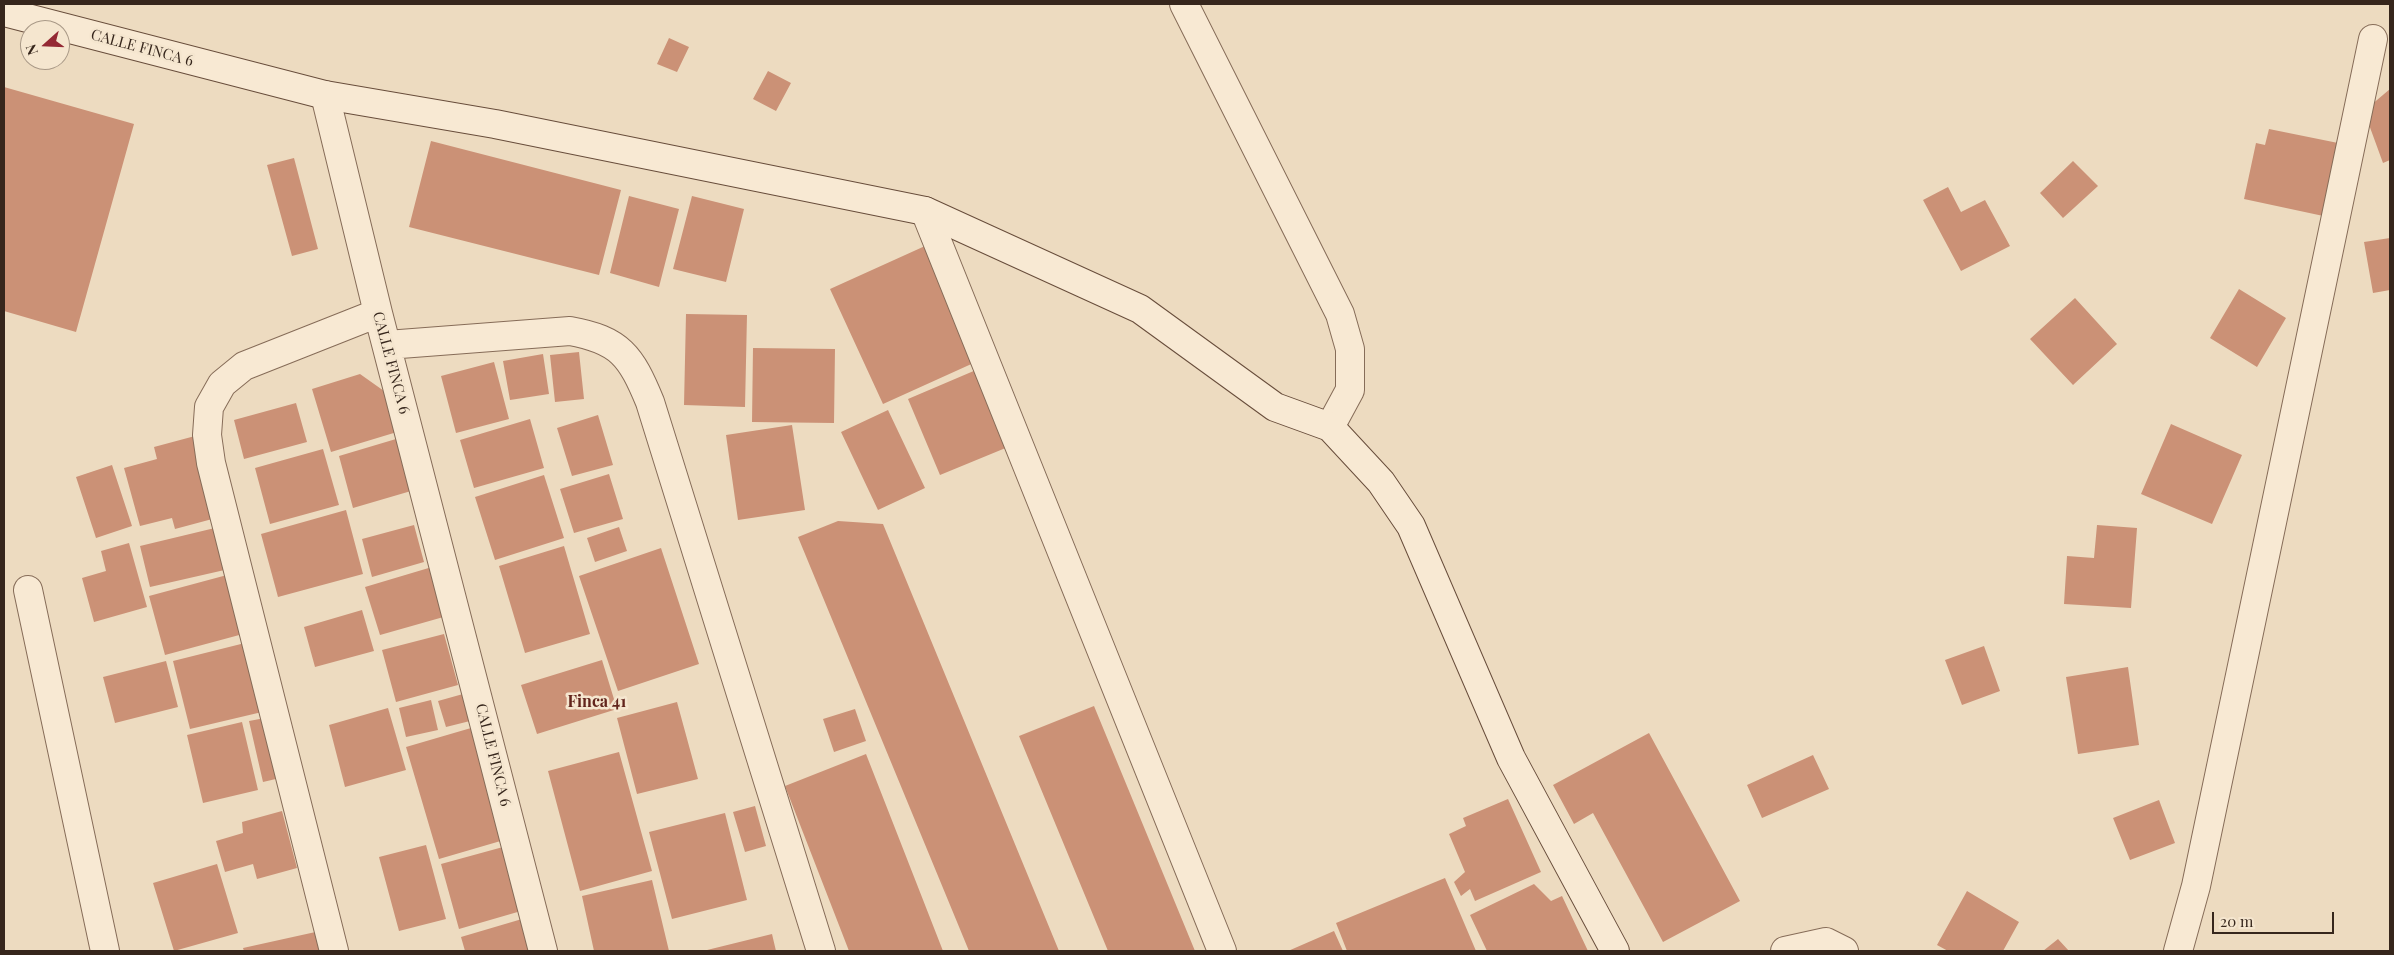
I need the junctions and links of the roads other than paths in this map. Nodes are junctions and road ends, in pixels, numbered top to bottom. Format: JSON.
{"nodes":[{"id":1,"x":1184,"y":4,"type":"edge"},
{"id":2,"x":4,"y":12,"type":"edge"},
{"id":3,"x":2373,"y":39,"type":"dead end"},
{"id":4,"x":326,"y":95,"type":"junction"},
{"id":5,"x":925,"y":211,"type":"junction"},
{"id":6,"x":378,"y":313,"type":"junction"},
{"id":7,"x":387,"y":345,"type":"junction"},
{"id":8,"x":1330,"y":427,"type":"junction"},
{"id":9,"x":28,"y":590,"type":"dead end"},
{"id":10,"x":105,"y":951,"type":"edge"},
{"id":11,"x":334,"y":951,"type":"edge"},
{"id":12,"x":543,"y":951,"type":"edge"},
{"id":13,"x":821,"y":951,"type":"edge"},
{"id":14,"x":1222,"y":951,"type":"edge"},
{"id":15,"x":1615,"y":951,"type":"edge"},
{"id":16,"x":1784,"y":951,"type":"edge"},
{"id":17,"x":1844,"y":951,"type":"edge"},
{"id":18,"x":2178,"y":951,"type":"edge"}],
"edges":[{"from":1,"to":8,"type":"street"},
{"from":2,"to":4,"type":"street","name":"CALLE FINCA 6"},
{"from":3,"to":18,"type":"street"},
{"from":4,"to":5,"type":"street"},
{"from":4,"to":6,"type":"street","name":"CALLE FINCA 6"},
{"from":5,"to":8,"type":"street"},
{"from":5,"to":14,"type":"street"},
{"from":6,"to":7,"type":"street","name":"CALLE FINCA 6"},
{"from":6,"to":11,"type":"street"},
{"from":7,"to":12,"type":"street","name":"CALLE FINCA 6"},
{"from":7,"to":13,"type":"street"},
{"from":8,"to":15,"type":"street"},
{"from":9,"to":10,"type":"street"},
{"from":16,"to":17,"type":"street"}]}
